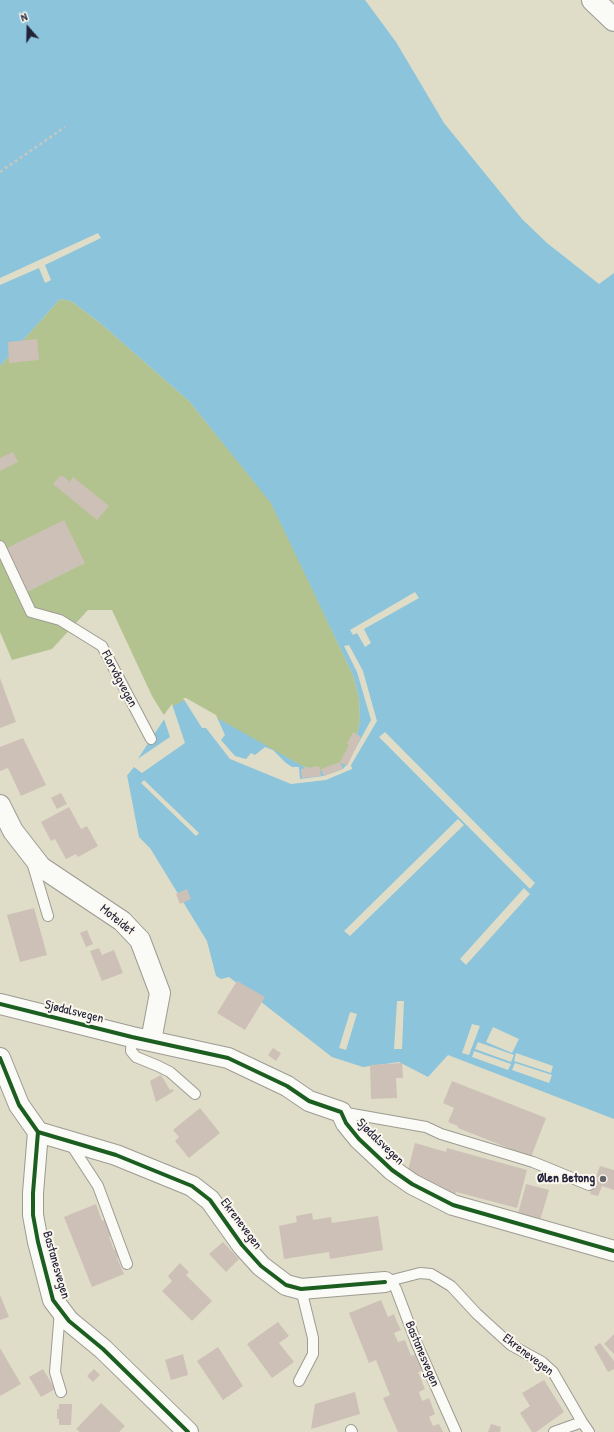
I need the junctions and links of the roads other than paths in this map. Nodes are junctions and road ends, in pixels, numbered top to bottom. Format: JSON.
{"nodes":[{"id":1,"x":593,"y":0,"type":"edge"},
{"id":2,"x":614,"y":20,"type":"edge"},
{"id":3,"x":0,"y":546,"type":"edge"},
{"id":4,"x":151,"y":739,"type":"dead end"},
{"id":5,"x":0,"y":805,"type":"edge"},
{"id":6,"x":29,"y":853,"type":"junction"},
{"id":7,"x":48,"y":916,"type":"dead end"},
{"id":8,"x":0,"y":1004,"type":"edge"},
{"id":9,"x":142,"y":1039,"type":"junction"},
{"id":10,"x":0,"y":1058,"type":"edge"},
{"id":11,"x":195,"y":1094,"type":"dead end"},
{"id":12,"x":341,"y":1112,"type":"junction"},
{"id":13,"x":38,"y":1132,"type":"junction"},
{"id":14,"x":68,"y":1140,"type":"junction"},
{"id":15,"x":589,"y":1185,"type":"dead end"},
{"id":16,"x":614,"y":1251,"type":"edge"},
{"id":17,"x":127,"y":1264,"type":"dead end"},
{"id":18,"x":385,"y":1282,"type":"junction"},
{"id":19,"x":301,"y":1289,"type":"junction"},
{"id":20,"x":60,"y":1311,"type":"junction"},
{"id":21,"x":299,"y":1381,"type":"dead end"},
{"id":22,"x":61,"y":1392,"type":"dead end"},
{"id":23,"x":582,"y":1422,"type":"junction"},
{"id":24,"x":188,"y":1432,"type":"edge"},
{"id":25,"x":456,"y":1432,"type":"edge"},
{"id":26,"x":554,"y":1432,"type":"edge"},
{"id":27,"x":589,"y":1432,"type":"edge"}],
"edges":[{"from":1,"to":2,"type":"main road"},
{"from":3,"to":4,"type":"lane","name":"Florvågvegen"},
{"from":5,"to":6,"type":"street","name":"Moteidet"},
{"from":6,"to":7,"type":"lane","name":"Moteidet"},
{"from":6,"to":9,"type":"street","name":"Moteidet"},
{"from":8,"to":9,"type":"street","name":"Sjødalsvegen"},
{"from":9,"to":11,"type":"lane"},
{"from":9,"to":12,"type":"street","name":"Sjødalsvegen"},
{"from":10,"to":13,"type":"street"},
{"from":12,"to":15,"type":"lane","name":"Sjødalsvegen"},
{"from":12,"to":16,"type":"street","name":"Sjødalsvegen"},
{"from":13,"to":14,"type":"street","name":"Ekrenevegen"},
{"from":13,"to":20,"type":"street","name":"Bastanesvegen"},
{"from":14,"to":17,"type":"lane"},
{"from":14,"to":19,"type":"street","name":"Ekrenevegen"},
{"from":18,"to":19,"type":"street","name":"Ekrenevegen"},
{"from":18,"to":23,"type":"lane","name":"Ekrenevegen"},
{"from":18,"to":25,"type":"lane","name":"Bastanesvegen"},
{"from":19,"to":21,"type":"lane"},
{"from":20,"to":22,"type":"lane","name":"Bastanesvegen"},
{"from":20,"to":24,"type":"street","name":"Bastanesvegen"},
{"from":23,"to":26,"type":"lane"},
{"from":23,"to":27,"type":"lane","name":"Ekrenevegen"}]}
